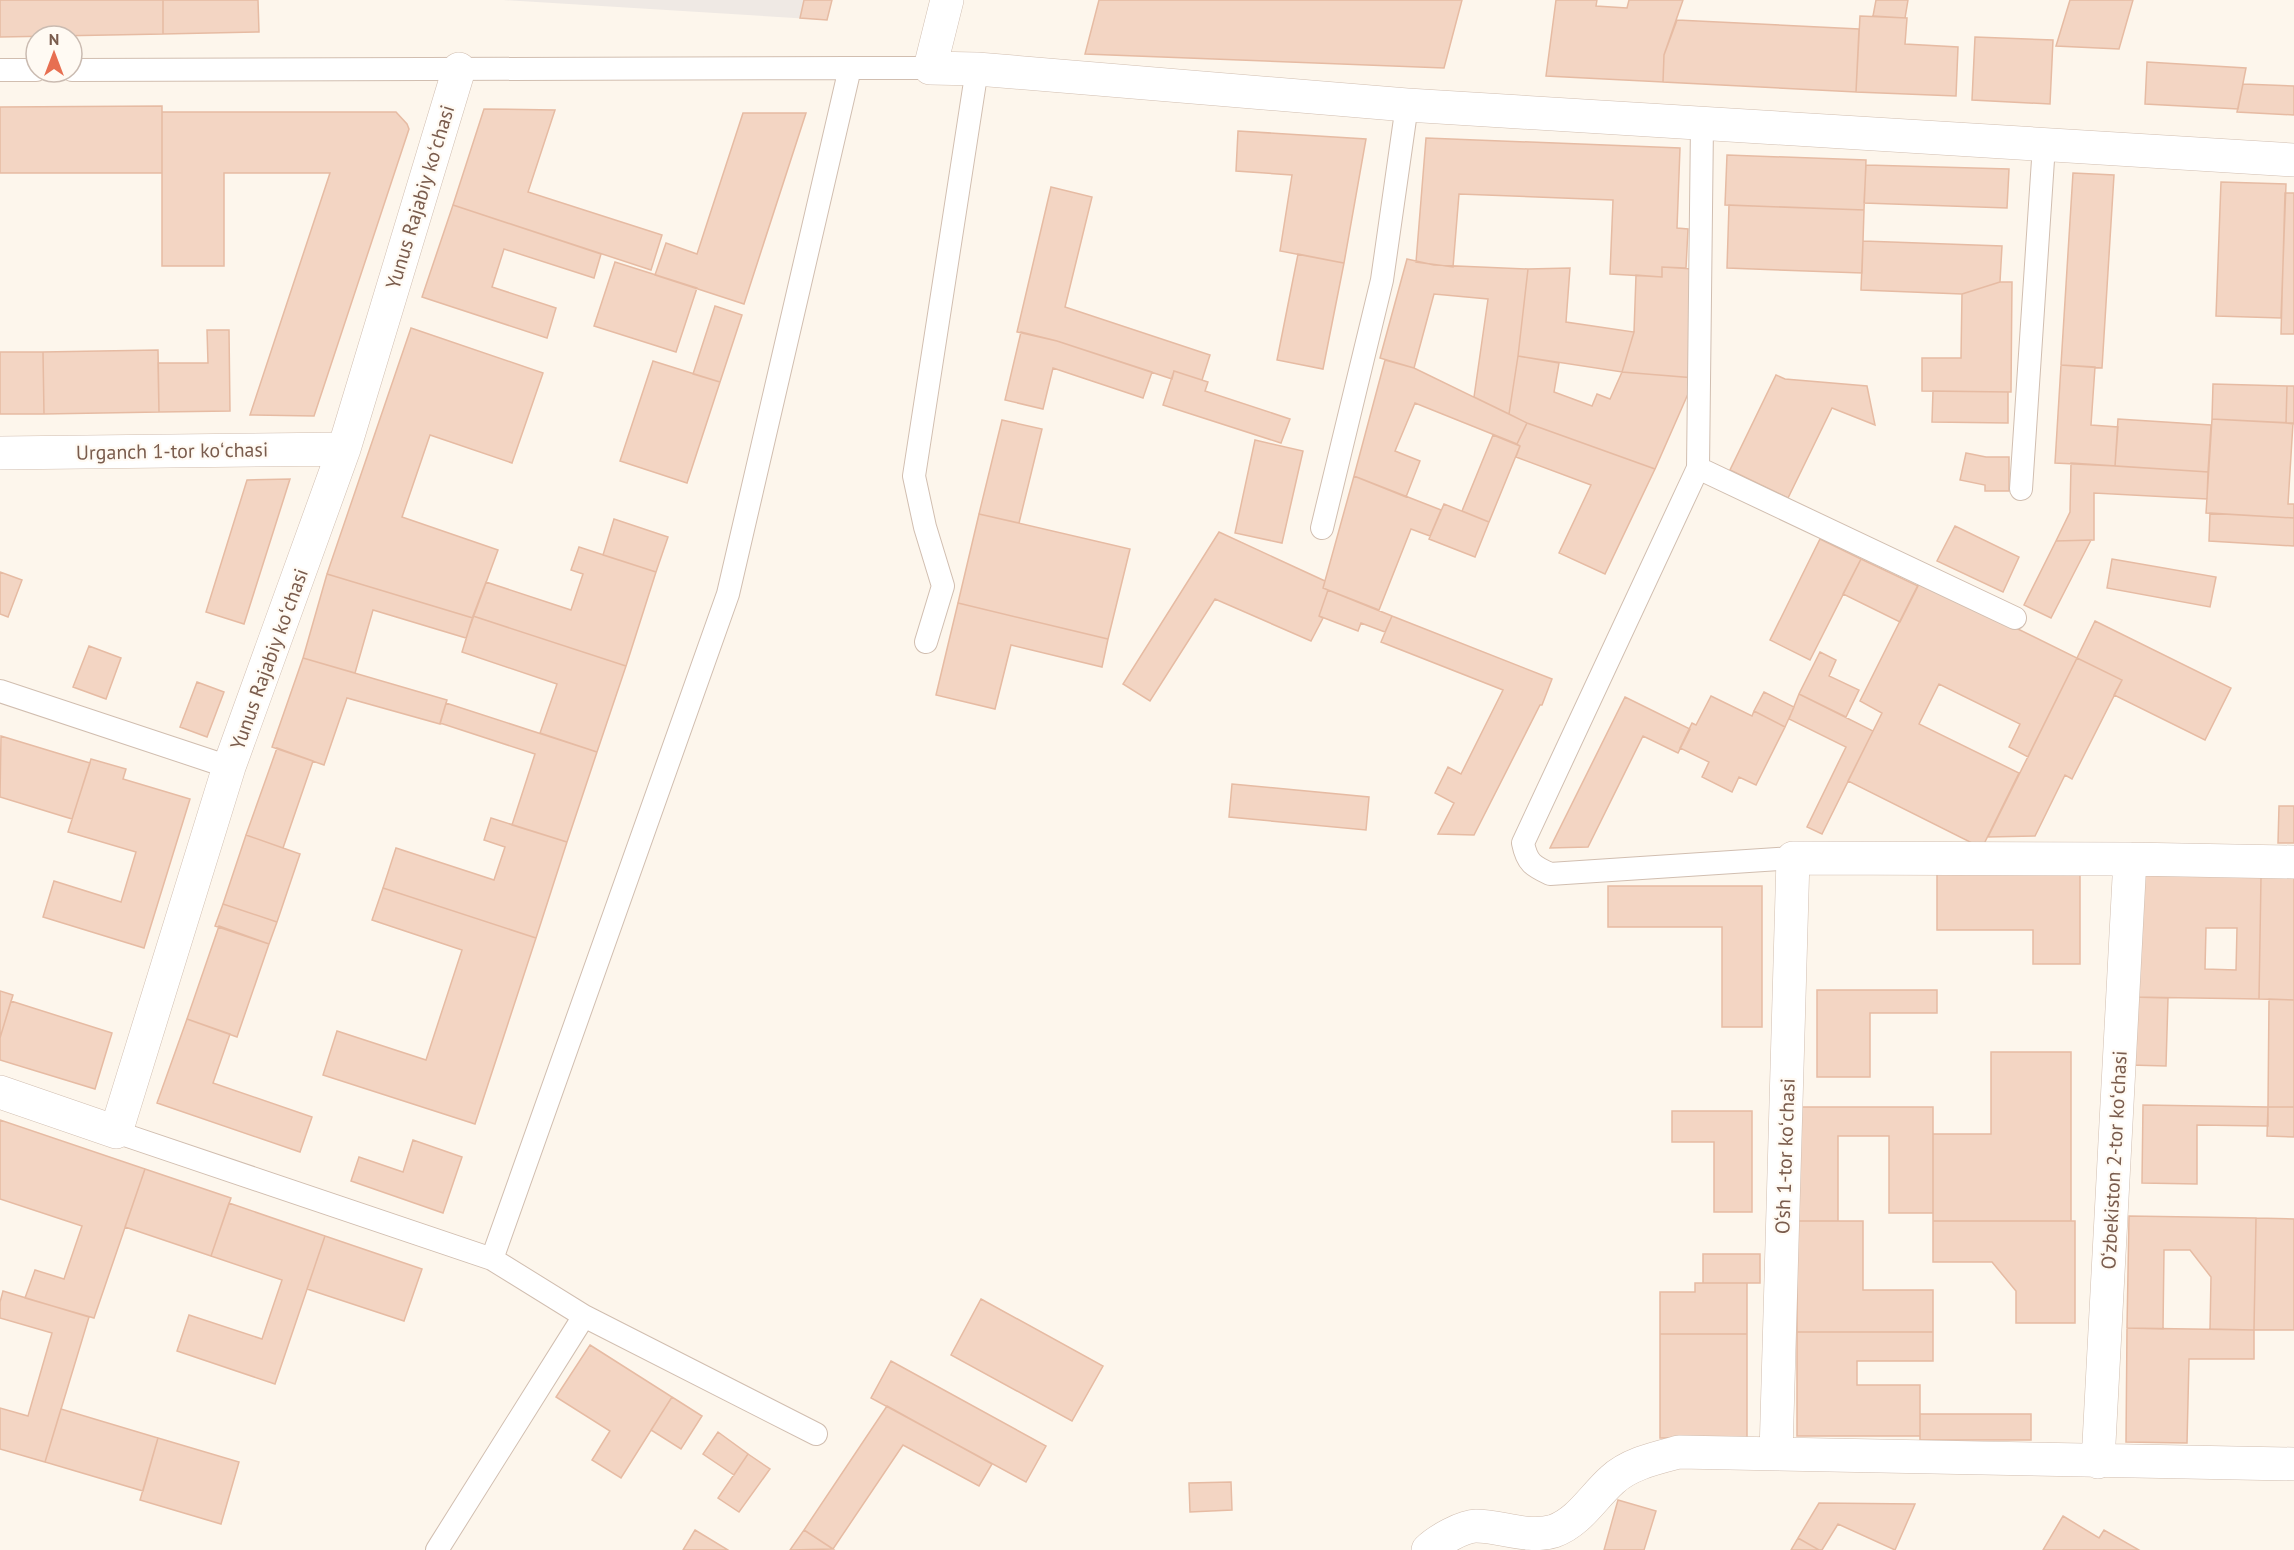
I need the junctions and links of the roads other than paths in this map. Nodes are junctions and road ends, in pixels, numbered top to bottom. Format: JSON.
{"nodes":[{"id":1,"x":947,"y":0,"type":"edge"},
{"id":2,"x":850,"y":68,"type":"junction"},
{"id":3,"x":930,"y":68,"type":"junction"},
{"id":4,"x":459,"y":69,"type":"junction"},
{"id":5,"x":977,"y":69,"type":"junction"},
{"id":6,"x":0,"y":70,"type":"edge"},
{"id":7,"x":24,"y":70,"type":"edge"},
{"id":8,"x":84,"y":70,"type":"edge"},
{"id":9,"x":1407,"y":105,"type":"junction"},
{"id":10,"x":1702,"y":124,"type":"junction"},
{"id":11,"x":2044,"y":145,"type":"junction"},
{"id":12,"x":2294,"y":160,"type":"edge"},
{"id":13,"x":344,"y":449,"type":"junction"},
{"id":14,"x":0,"y":453,"type":"edge"},
{"id":15,"x":1698,"y":468,"type":"junction"},
{"id":16,"x":2021,"y":489,"type":"dead end"},
{"id":17,"x":1322,"y":528,"type":"dead end"},
{"id":18,"x":2015,"y":618,"type":"dead end"},
{"id":19,"x":926,"y":642,"type":"dead end"},
{"id":20,"x":0,"y":691,"type":"edge"},
{"id":21,"x":229,"y":767,"type":"junction"},
{"id":22,"x":1793,"y":858,"type":"junction"},
{"id":23,"x":2130,"y":859,"type":"junction"},
{"id":24,"x":2294,"y":862,"type":"edge"},
{"id":25,"x":0,"y":1092,"type":"edge"},
{"id":26,"x":116,"y":1132,"type":"junction"},
{"id":27,"x":492,"y":1259,"type":"junction"},
{"id":28,"x":584,"y":1316,"type":"junction"},
{"id":29,"x":816,"y":1434,"type":"dead end"},
{"id":30,"x":1776,"y":1454,"type":"junction"},
{"id":31,"x":2098,"y":1462,"type":"junction"},
{"id":32,"x":2294,"y":1464,"type":"edge"},
{"id":33,"x":437,"y":1550,"type":"edge"},
{"id":34,"x":1428,"y":1550,"type":"edge"}],
"edges":[{"from":1,"to":3,"type":"street"},
{"from":2,"to":3,"type":"lane"},
{"from":2,"to":4,"type":"lane"},
{"from":2,"to":27,"type":"lane"},
{"from":3,"to":5,"type":"street"},
{"from":4,"to":8,"type":"lane"},
{"from":4,"to":13,"type":"street","name":"Yunus Rajabiy koʻchasi"},
{"from":5,"to":9,"type":"street"},
{"from":5,"to":19,"type":"lane"},
{"from":6,"to":7,"type":"lane"},
{"from":9,"to":10,"type":"street"},
{"from":9,"to":17,"type":"lane"},
{"from":10,"to":11,"type":"street"},
{"from":10,"to":15,"type":"lane"},
{"from":11,"to":12,"type":"street"},
{"from":11,"to":16,"type":"lane"},
{"from":13,"to":14,"type":"street","name":"Urganch 1-tor koʻchasi"},
{"from":13,"to":21,"type":"street","name":"Yunus Rajabiy koʻchasi"},
{"from":15,"to":18,"type":"lane"},
{"from":15,"to":22,"type":"lane"},
{"from":20,"to":21,"type":"lane"},
{"from":21,"to":26,"type":"street","name":"Yunus Rajabiy koʻchasi"},
{"from":22,"to":23,"type":"street"},
{"from":22,"to":30,"type":"street","name":"O‘sh 1-tor koʻchasi"},
{"from":23,"to":24,"type":"street"},
{"from":23,"to":31,"type":"street","name":"O‘zbekiston 2-tor koʻchasi"},
{"from":25,"to":26,"type":"street"},
{"from":26,"to":27,"type":"lane"},
{"from":27,"to":28,"type":"lane"},
{"from":28,"to":29,"type":"lane"},
{"from":28,"to":33,"type":"lane"},
{"from":30,"to":31,"type":"street"},
{"from":30,"to":34,"type":"street"},
{"from":31,"to":32,"type":"street"}]}
